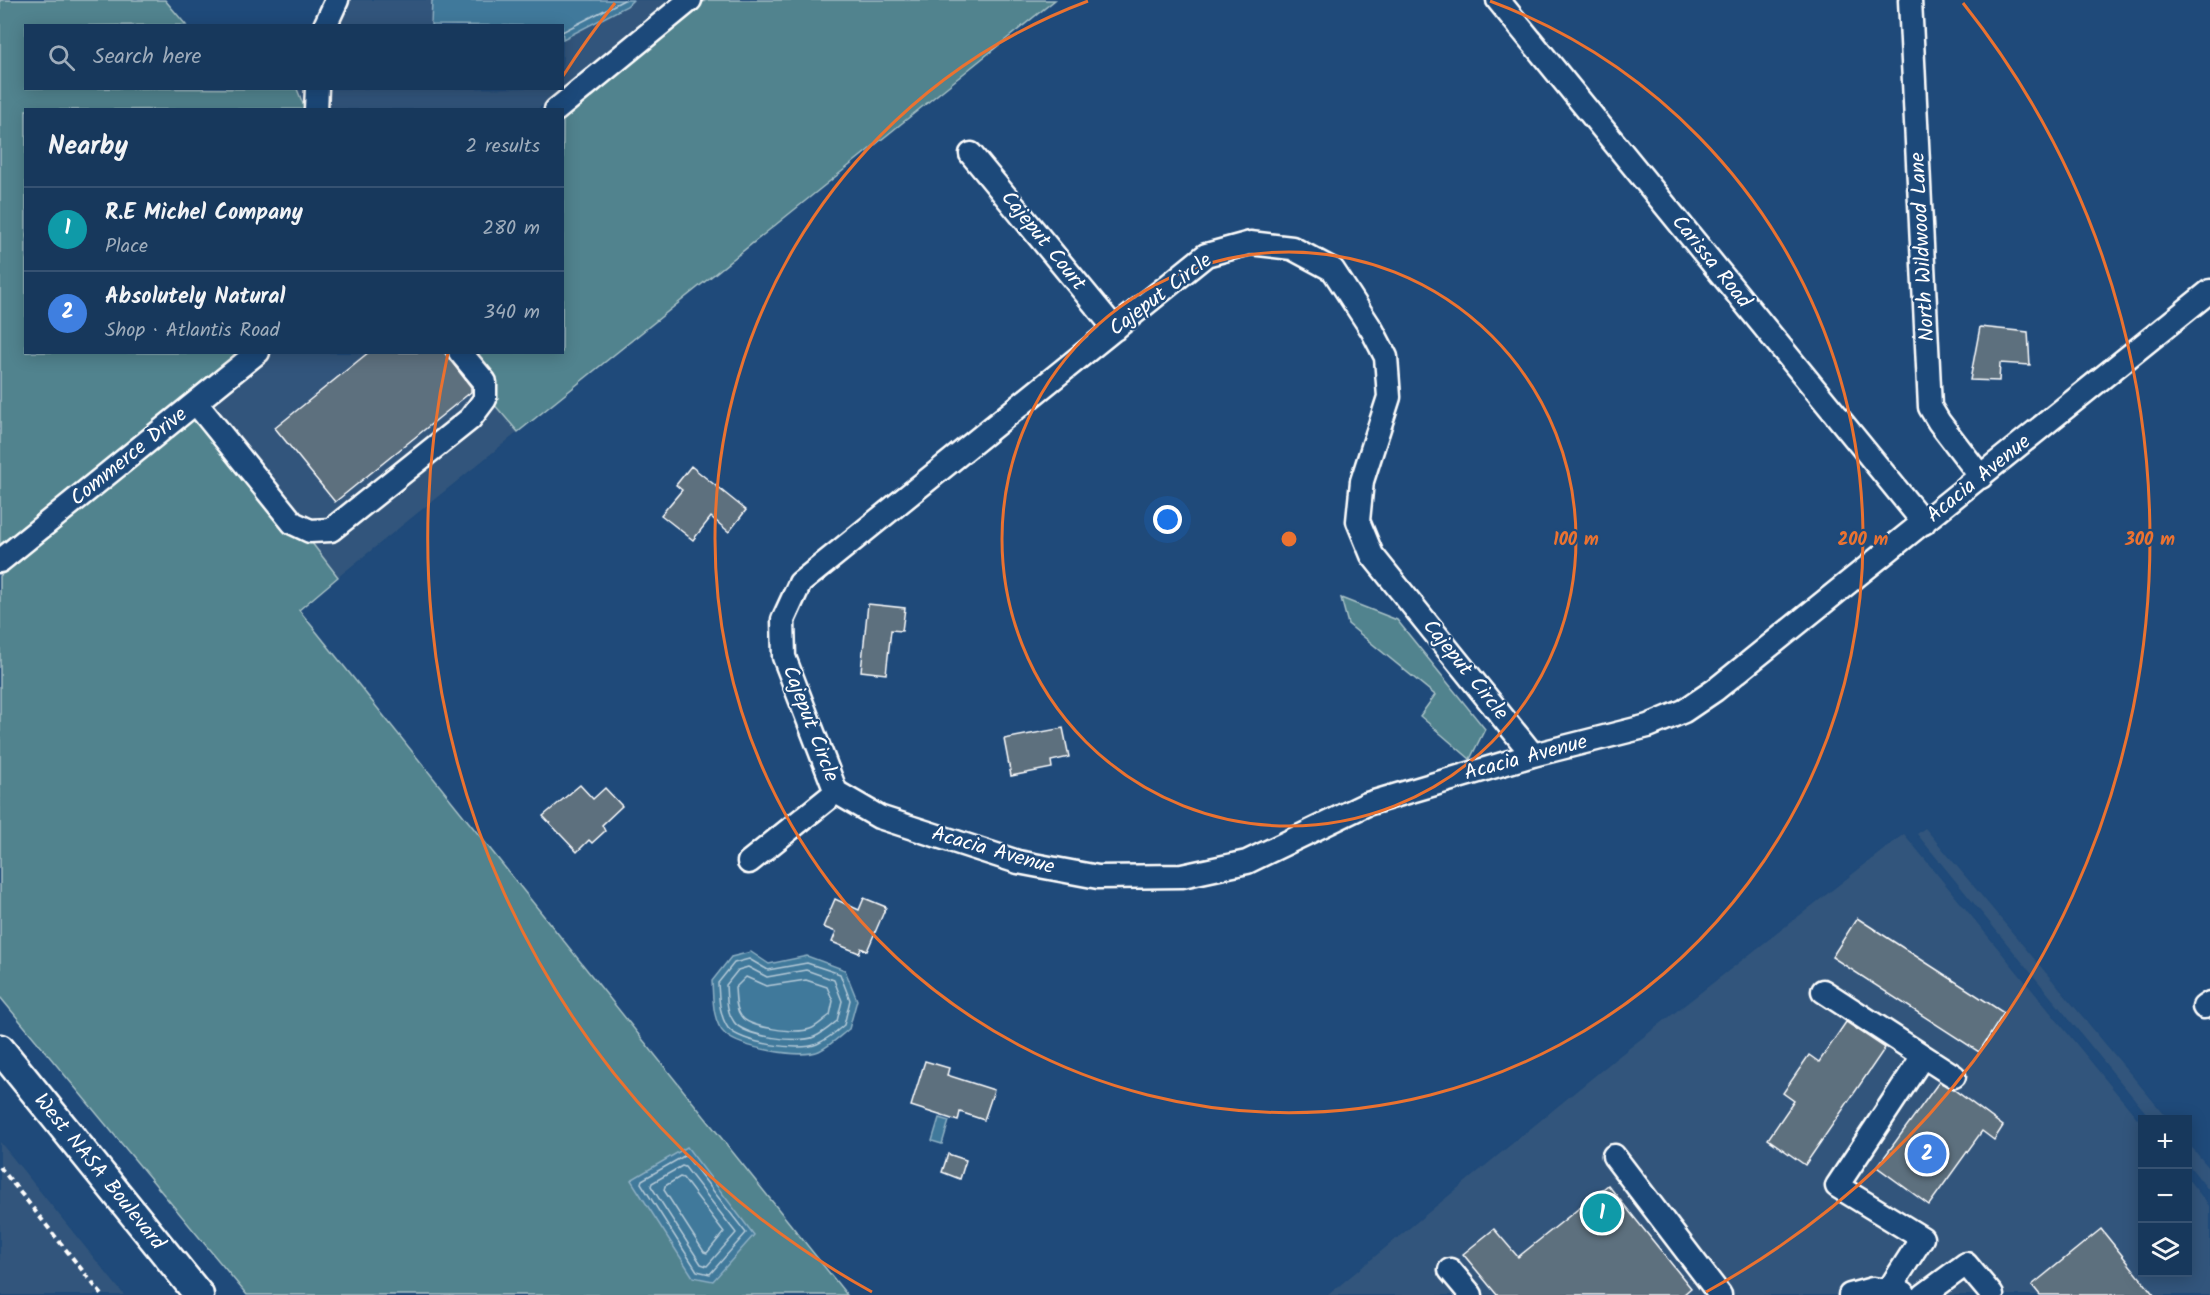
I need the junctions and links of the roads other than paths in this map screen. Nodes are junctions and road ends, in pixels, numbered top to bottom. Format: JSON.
{"nodes":[{"id":1,"x":337,"y":0,"type":"edge"},
{"id":2,"x":690,"y":0,"type":"edge"},
{"id":3,"x":1498,"y":0,"type":"edge"},
{"id":4,"x":1910,"y":0,"type":"edge"},
{"id":5,"x":326,"y":24,"type":"edge"},
{"id":6,"x":316,"y":90,"type":"edge"},
{"id":7,"x":316,"y":108,"type":"edge"},
{"id":8,"x":558,"y":108,"type":"edge"},
{"id":9,"x":971,"y":154,"type":"dead end"},
{"id":10,"x":2210,"y":291,"type":"edge"},
{"id":11,"x":1115,"y":329,"type":"junction"},
{"id":12,"x":256,"y":354,"type":"edge"},
{"id":13,"x":462,"y":354,"type":"edge"},
{"id":14,"x":196,"y":403,"type":"junction"},
{"id":15,"x":1981,"y":477,"type":"junction"},
{"id":16,"x":1924,"y":523,"type":"junction"},
{"id":17,"x":0,"y":561,"type":"edge"},
{"id":18,"x":1533,"y":755,"type":"junction"},
{"id":19,"x":836,"y":792,"type":"junction"},
{"id":20,"x":749,"y":862,"type":"dead end"},
{"id":21,"x":1823,"y":991,"type":"dead end"},
{"id":22,"x":0,"y":1049,"type":"edge"},
{"id":23,"x":1923,"y":1056,"type":"junction"},
{"id":24,"x":1954,"y":1076,"type":"dead end"},
{"id":25,"x":1614,"y":1156,"type":"dead end"},
{"id":26,"x":1450,"y":1270,"type":"dead end"},
{"id":27,"x":1888,"y":1291,"type":"junction"},
{"id":28,"x":199,"y":1295,"type":"edge"},
{"id":29,"x":1471,"y":1295,"type":"edge"},
{"id":30,"x":1720,"y":1295,"type":"edge"},
{"id":31,"x":1850,"y":1295,"type":"edge"},
{"id":32,"x":1915,"y":1295,"type":"edge"},
{"id":33,"x":1924,"y":1295,"type":"edge"},
{"id":34,"x":1992,"y":1295,"type":"edge"}],
"edges":[{"from":1,"to":5,"type":"street"},
{"from":2,"to":8,"type":"street"},
{"from":3,"to":16,"type":"street","name":"Carissa Road"},
{"from":4,"to":15,"type":"street","name":"North Wildwood Lane"},
{"from":6,"to":7,"type":"street"},
{"from":9,"to":11,"type":"street","name":"Cajeput Court"},
{"from":10,"to":15,"type":"street","name":"Acacia Avenue"},
{"from":11,"to":18,"type":"street","name":"Cajeput Circle"},
{"from":11,"to":19,"type":"street","name":"Cajeput Circle"},
{"from":12,"to":14,"type":"street","name":"Commerce Drive"},
{"from":13,"to":14,"type":"street"},
{"from":14,"to":17,"type":"street","name":"Commerce Drive"},
{"from":15,"to":16,"type":"street","name":"Acacia Avenue"},
{"from":16,"to":18,"type":"street","name":"Acacia Avenue"},
{"from":18,"to":19,"type":"street","name":"Acacia Avenue"},
{"from":19,"to":20,"type":"street"},
{"from":21,"to":23,"type":"street"},
{"from":22,"to":28,"type":"main road","name":"West NASA Boulevard"},
{"from":23,"to":24,"type":"street"},
{"from":23,"to":27,"type":"street"},
{"from":25,"to":30,"type":"street"},
{"from":26,"to":29,"type":"street"},
{"from":27,"to":31,"type":"street"},
{"from":27,"to":32,"type":"street"},
{"from":33,"to":34,"type":"street"}]}
